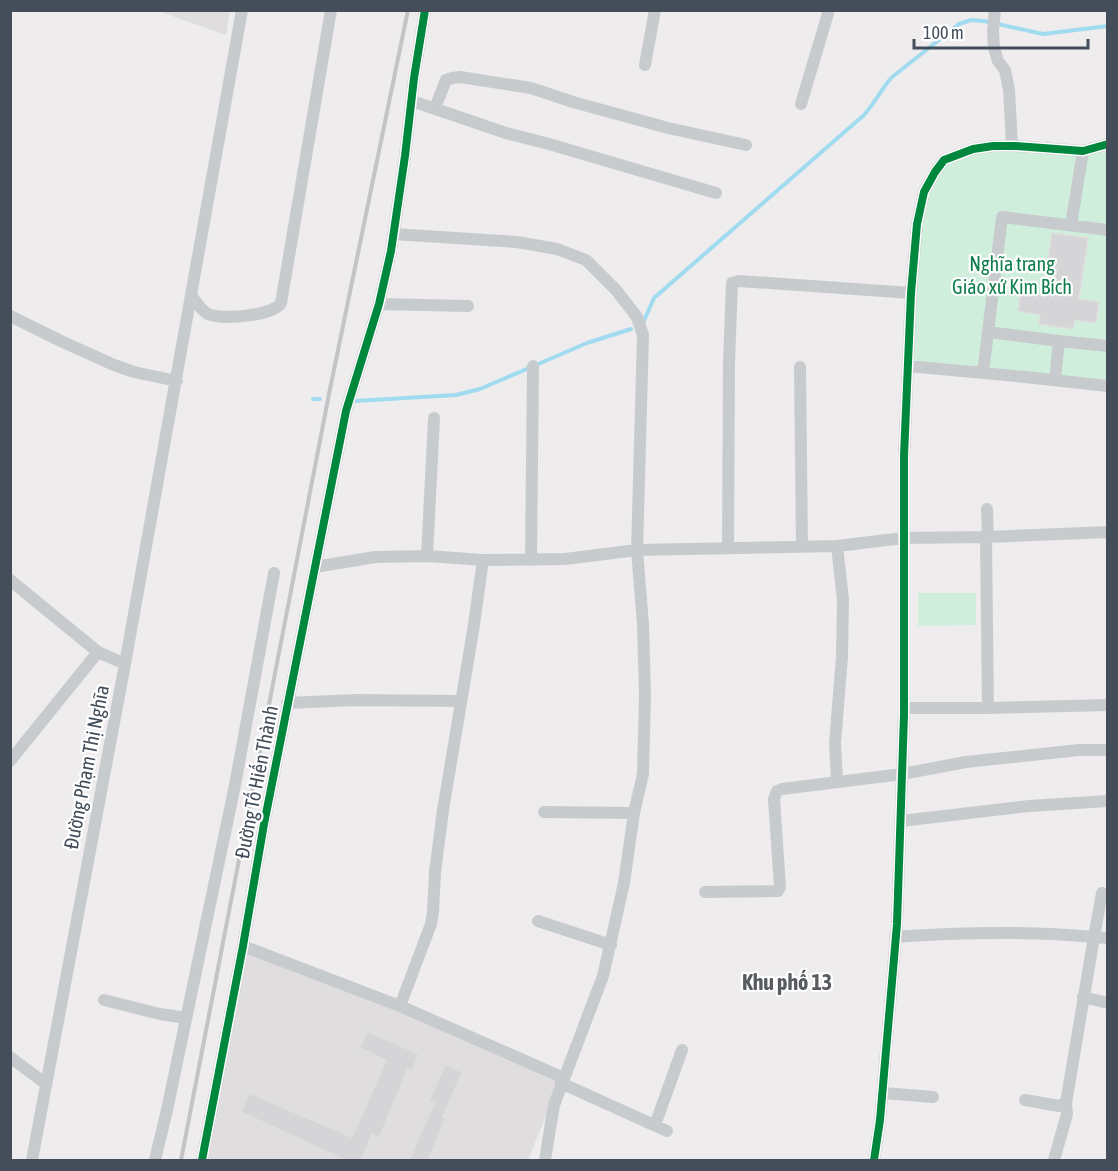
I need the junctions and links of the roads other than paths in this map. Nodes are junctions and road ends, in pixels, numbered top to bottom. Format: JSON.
{"nodes":[{"id":1,"x":242,"y":10,"type":"edge"},
{"id":2,"x":331,"y":10,"type":"edge"},
{"id":3,"x":425,"y":10,"type":"edge"},
{"id":4,"x":655,"y":10,"type":"edge"},
{"id":5,"x":829,"y":10,"type":"edge"},
{"id":6,"x":995,"y":13,"type":"edge"},
{"id":7,"x":645,"y":65,"type":"dead end"},
{"id":8,"x":412,"y":101,"type":"junction"},
{"id":9,"x":801,"y":104,"type":"dead end"},
{"id":10,"x":435,"y":108,"type":"junction"},
{"id":11,"x":1107,"y":144,"type":"edge"},
{"id":12,"x":746,"y":145,"type":"dead end"},
{"id":13,"x":1012,"y":146,"type":"junction"},
{"id":14,"x":1083,"y":151,"type":"junction"},
{"id":15,"x":716,"y":193,"type":"dead end"},
{"id":16,"x":1071,"y":225,"type":"junction"},
{"id":17,"x":1107,"y":230,"type":"edge"},
{"id":18,"x":393,"y":234,"type":"junction"},
{"id":19,"x":911,"y":293,"type":"junction"},
{"id":20,"x":192,"y":297,"type":"junction"},
{"id":21,"x":379,"y":304,"type":"junction"},
{"id":22,"x":468,"y":306,"type":"dead end"},
{"id":23,"x":10,"y":316,"type":"edge"},
{"id":24,"x":988,"y":332,"type":"junction"},
{"id":25,"x":1059,"y":340,"type":"junction"},
{"id":26,"x":1107,"y":346,"type":"edge"},
{"id":27,"x":533,"y":366,"type":"dead end"},
{"id":28,"x":908,"y":366,"type":"junction"},
{"id":29,"x":800,"y":367,"type":"dead end"},
{"id":30,"x":983,"y":373,"type":"junction"},
{"id":31,"x":1055,"y":380,"type":"junction"},
{"id":32,"x":177,"y":381,"type":"junction"},
{"id":33,"x":1107,"y":386,"type":"edge"},
{"id":34,"x":434,"y":418,"type":"dead end"},
{"id":35,"x":987,"y":509,"type":"dead end"},
{"id":36,"x":1107,"y":532,"type":"edge"},
{"id":37,"x":903,"y":537,"type":"junction"},
{"id":38,"x":987,"y":537,"type":"junction"},
{"id":39,"x":837,"y":546,"type":"junction"},
{"id":40,"x":802,"y":547,"type":"junction"},
{"id":41,"x":728,"y":549,"type":"junction"},
{"id":42,"x":637,"y":550,"type":"junction"},
{"id":43,"x":427,"y":556,"type":"junction"},
{"id":44,"x":483,"y":560,"type":"junction"},
{"id":45,"x":531,"y":560,"type":"junction"},
{"id":46,"x":315,"y":567,"type":"junction"},
{"id":47,"x":274,"y":573,"type":"dead end"},
{"id":48,"x":10,"y":580,"type":"edge"},
{"id":49,"x":98,"y":652,"type":"junction"},
{"id":50,"x":125,"y":664,"type":"junction"},
{"id":51,"x":461,"y":700,"type":"junction"},
{"id":52,"x":288,"y":703,"type":"junction"},
{"id":53,"x":1107,"y":705,"type":"edge"},
{"id":54,"x":904,"y":708,"type":"junction"},
{"id":55,"x":988,"y":708,"type":"junction"},
{"id":56,"x":1107,"y":750,"type":"edge"},
{"id":57,"x":10,"y":761,"type":"edge"},
{"id":58,"x":902,"y":774,"type":"junction"},
{"id":59,"x":837,"y":782,"type":"junction"},
{"id":60,"x":1107,"y":801,"type":"edge"},
{"id":61,"x":544,"y":812,"type":"dead end"},
{"id":62,"x":634,"y":813,"type":"junction"},
{"id":63,"x":901,"y":821,"type":"junction"},
{"id":64,"x":705,"y":892,"type":"dead end"},
{"id":65,"x":1102,"y":893,"type":"dead end"},
{"id":66,"x":538,"y":921,"type":"dead end"},
{"id":67,"x":895,"y":937,"type":"junction"},
{"id":68,"x":1094,"y":937,"type":"junction"},
{"id":69,"x":1107,"y":938,"type":"edge"},
{"id":70,"x":611,"y":945,"type":"junction"},
{"id":71,"x":243,"y":946,"type":"junction"},
{"id":72,"x":1083,"y":997,"type":"junction"},
{"id":73,"x":104,"y":1000,"type":"dead end"},
{"id":74,"x":1107,"y":1003,"type":"edge"},
{"id":75,"x":400,"y":1006,"type":"junction"},
{"id":76,"x":186,"y":1018,"type":"junction"},
{"id":77,"x":682,"y":1050,"type":"dead end"},
{"id":78,"x":10,"y":1057,"type":"edge"},
{"id":79,"x":563,"y":1081,"type":"junction"},
{"id":80,"x":46,"y":1084,"type":"junction"},
{"id":81,"x":883,"y":1093,"type":"junction"},
{"id":82,"x":933,"y":1097,"type":"dead end"},
{"id":83,"x":1025,"y":1100,"type":"dead end"},
{"id":84,"x":1066,"y":1103,"type":"junction"},
{"id":85,"x":655,"y":1125,"type":"junction"},
{"id":86,"x":668,"y":1131,"type":"dead end"},
{"id":87,"x":32,"y":1161,"type":"edge"},
{"id":88,"x":155,"y":1161,"type":"edge"},
{"id":89,"x":202,"y":1161,"type":"edge"},
{"id":90,"x":545,"y":1161,"type":"edge"},
{"id":91,"x":874,"y":1161,"type":"edge"},
{"id":92,"x":1054,"y":1161,"type":"edge"}],
"edges":[{"from":1,"to":20,"type":"street","name":"Đường Phạm Thị Nghĩa"},
{"from":2,"to":20,"type":"street"},
{"from":3,"to":8,"type":"street","name":"Đường Tố Hiến Thành"},
{"from":4,"to":7,"type":"street"},
{"from":5,"to":9,"type":"street"},
{"from":6,"to":13,"type":"street"},
{"from":8,"to":10,"type":"street"},
{"from":8,"to":18,"type":"street","name":"Đường Tố Hiến Thành"},
{"from":10,"to":12,"type":"street"},
{"from":10,"to":15,"type":"street"},
{"from":11,"to":14,"type":"street"},
{"from":13,"to":14,"type":"street"},
{"from":13,"to":19,"type":"street"},
{"from":14,"to":16,"type":"street"},
{"from":16,"to":17,"type":"street"},
{"from":16,"to":24,"type":"street"},
{"from":18,"to":21,"type":"street","name":"Đường Tố Hiến Thành"},
{"from":18,"to":42,"type":"street"},
{"from":19,"to":28,"type":"street"},
{"from":19,"to":41,"type":"street"},
{"from":20,"to":32,"type":"street","name":"Đường Phạm Thị Nghĩa"},
{"from":21,"to":22,"type":"street"},
{"from":21,"to":46,"type":"street","name":"Đường Tố Hiến Thành"},
{"from":23,"to":32,"type":"street"},
{"from":24,"to":25,"type":"street"},
{"from":24,"to":30,"type":"street"},
{"from":25,"to":26,"type":"street"},
{"from":25,"to":31,"type":"street"},
{"from":27,"to":45,"type":"street"},
{"from":28,"to":30,"type":"street"},
{"from":28,"to":37,"type":"street"},
{"from":29,"to":40,"type":"street"},
{"from":30,"to":31,"type":"street"},
{"from":31,"to":33,"type":"street"},
{"from":32,"to":50,"type":"street","name":"Đường Phạm Thị Nghĩa"},
{"from":34,"to":43,"type":"street"},
{"from":35,"to":38,"type":"street"},
{"from":36,"to":38,"type":"street"},
{"from":37,"to":38,"type":"street"},
{"from":37,"to":39,"type":"street"},
{"from":37,"to":54,"type":"street"},
{"from":38,"to":55,"type":"street"},
{"from":39,"to":40,"type":"street"},
{"from":39,"to":59,"type":"street"},
{"from":40,"to":41,"type":"street"},
{"from":41,"to":42,"type":"street"},
{"from":42,"to":45,"type":"street"},
{"from":42,"to":62,"type":"street"},
{"from":43,"to":44,"type":"street"},
{"from":43,"to":46,"type":"street"},
{"from":44,"to":45,"type":"street"},
{"from":44,"to":51,"type":"street"},
{"from":46,"to":52,"type":"street","name":"Đường Tố Hiến Thành"},
{"from":47,"to":76,"type":"street"},
{"from":48,"to":49,"type":"street"},
{"from":49,"to":50,"type":"street"},
{"from":49,"to":57,"type":"street"},
{"from":50,"to":80,"type":"street","name":"Đường Phạm Thị Nghĩa"},
{"from":51,"to":52,"type":"street"},
{"from":51,"to":75,"type":"street"},
{"from":52,"to":71,"type":"street","name":"Đường Tố Hiến Thành"},
{"from":53,"to":55,"type":"street"},
{"from":54,"to":55,"type":"street"},
{"from":54,"to":58,"type":"street"},
{"from":56,"to":58,"type":"street"},
{"from":58,"to":59,"type":"street"},
{"from":58,"to":63,"type":"street"},
{"from":59,"to":64,"type":"street"},
{"from":60,"to":63,"type":"street"},
{"from":61,"to":62,"type":"street"},
{"from":62,"to":70,"type":"street"},
{"from":63,"to":67,"type":"street"},
{"from":65,"to":68,"type":"street"},
{"from":66,"to":70,"type":"street"},
{"from":67,"to":68,"type":"street"},
{"from":67,"to":81,"type":"street"},
{"from":68,"to":69,"type":"street"},
{"from":68,"to":72,"type":"street"},
{"from":70,"to":79,"type":"street"},
{"from":71,"to":75,"type":"street"},
{"from":71,"to":89,"type":"street","name":"Đường Tố Hiến Thành"},
{"from":72,"to":74,"type":"street"},
{"from":72,"to":84,"type":"street"},
{"from":73,"to":76,"type":"street"},
{"from":75,"to":79,"type":"street"},
{"from":76,"to":88,"type":"street"},
{"from":77,"to":85,"type":"street"},
{"from":78,"to":80,"type":"street"},
{"from":79,"to":85,"type":"street"},
{"from":79,"to":90,"type":"street"},
{"from":80,"to":87,"type":"street","name":"Đường Phạm Thị Nghĩa"},
{"from":81,"to":82,"type":"street"},
{"from":81,"to":91,"type":"street"},
{"from":83,"to":84,"type":"street"},
{"from":84,"to":92,"type":"street"},
{"from":85,"to":86,"type":"street"}]}
